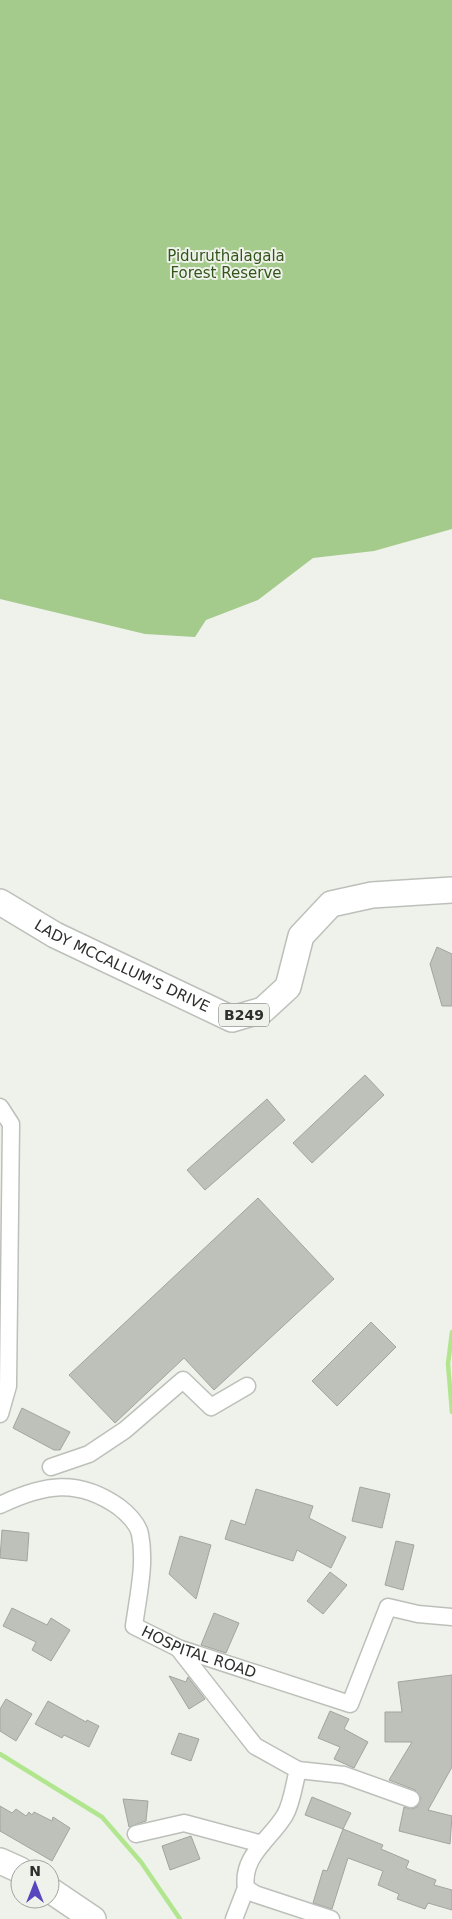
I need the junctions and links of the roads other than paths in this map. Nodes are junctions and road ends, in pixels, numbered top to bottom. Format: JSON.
{"nodes":[{"id":1,"x":452,"y":890,"type":"edge"},
{"id":2,"x":0,"y":902,"type":"edge"},
{"id":3,"x":0,"y":1107,"type":"edge"},
{"id":4,"x":247,"y":1386,"type":"dead end"},
{"id":5,"x":0,"y":1414,"type":"edge"},
{"id":6,"x":51,"y":1468,"type":"dead end"},
{"id":7,"x":0,"y":1504,"type":"edge"},
{"id":8,"x":452,"y":1617,"type":"edge"},
{"id":9,"x":178,"y":1648,"type":"junction"},
{"id":10,"x":298,"y":1770,"type":"junction"},
{"id":11,"x":411,"y":1798,"type":"dead end"},
{"id":12,"x":136,"y":1834,"type":"dead end"},
{"id":13,"x":262,"y":1844,"type":"junction"},
{"id":14,"x":246,"y":1888,"type":"junction"},
{"id":15,"x":60,"y":1897,"type":"edge"},
{"id":16,"x":93,"y":1919,"type":"edge"},
{"id":17,"x":234,"y":1919,"type":"edge"},
{"id":18,"x":331,"y":1919,"type":"edge"}],
"edges":[{"from":1,"to":2,"type":"main road","name":"LADY MCCALLUM'S DRIVE","number":"B249"},
{"from":3,"to":5,"type":"street"},
{"from":4,"to":6,"type":"street"},
{"from":7,"to":9,"type":"street","name":"HOSPITAL ROAD"},
{"from":8,"to":9,"type":"street","name":"HOSPITAL ROAD"},
{"from":9,"to":10,"type":"street"},
{"from":10,"to":11,"type":"street"},
{"from":10,"to":13,"type":"street"},
{"from":12,"to":13,"type":"street"},
{"from":13,"to":14,"type":"street"},
{"from":14,"to":17,"type":"street"},
{"from":14,"to":18,"type":"street"},
{"from":15,"to":16,"type":"main road"}]}
